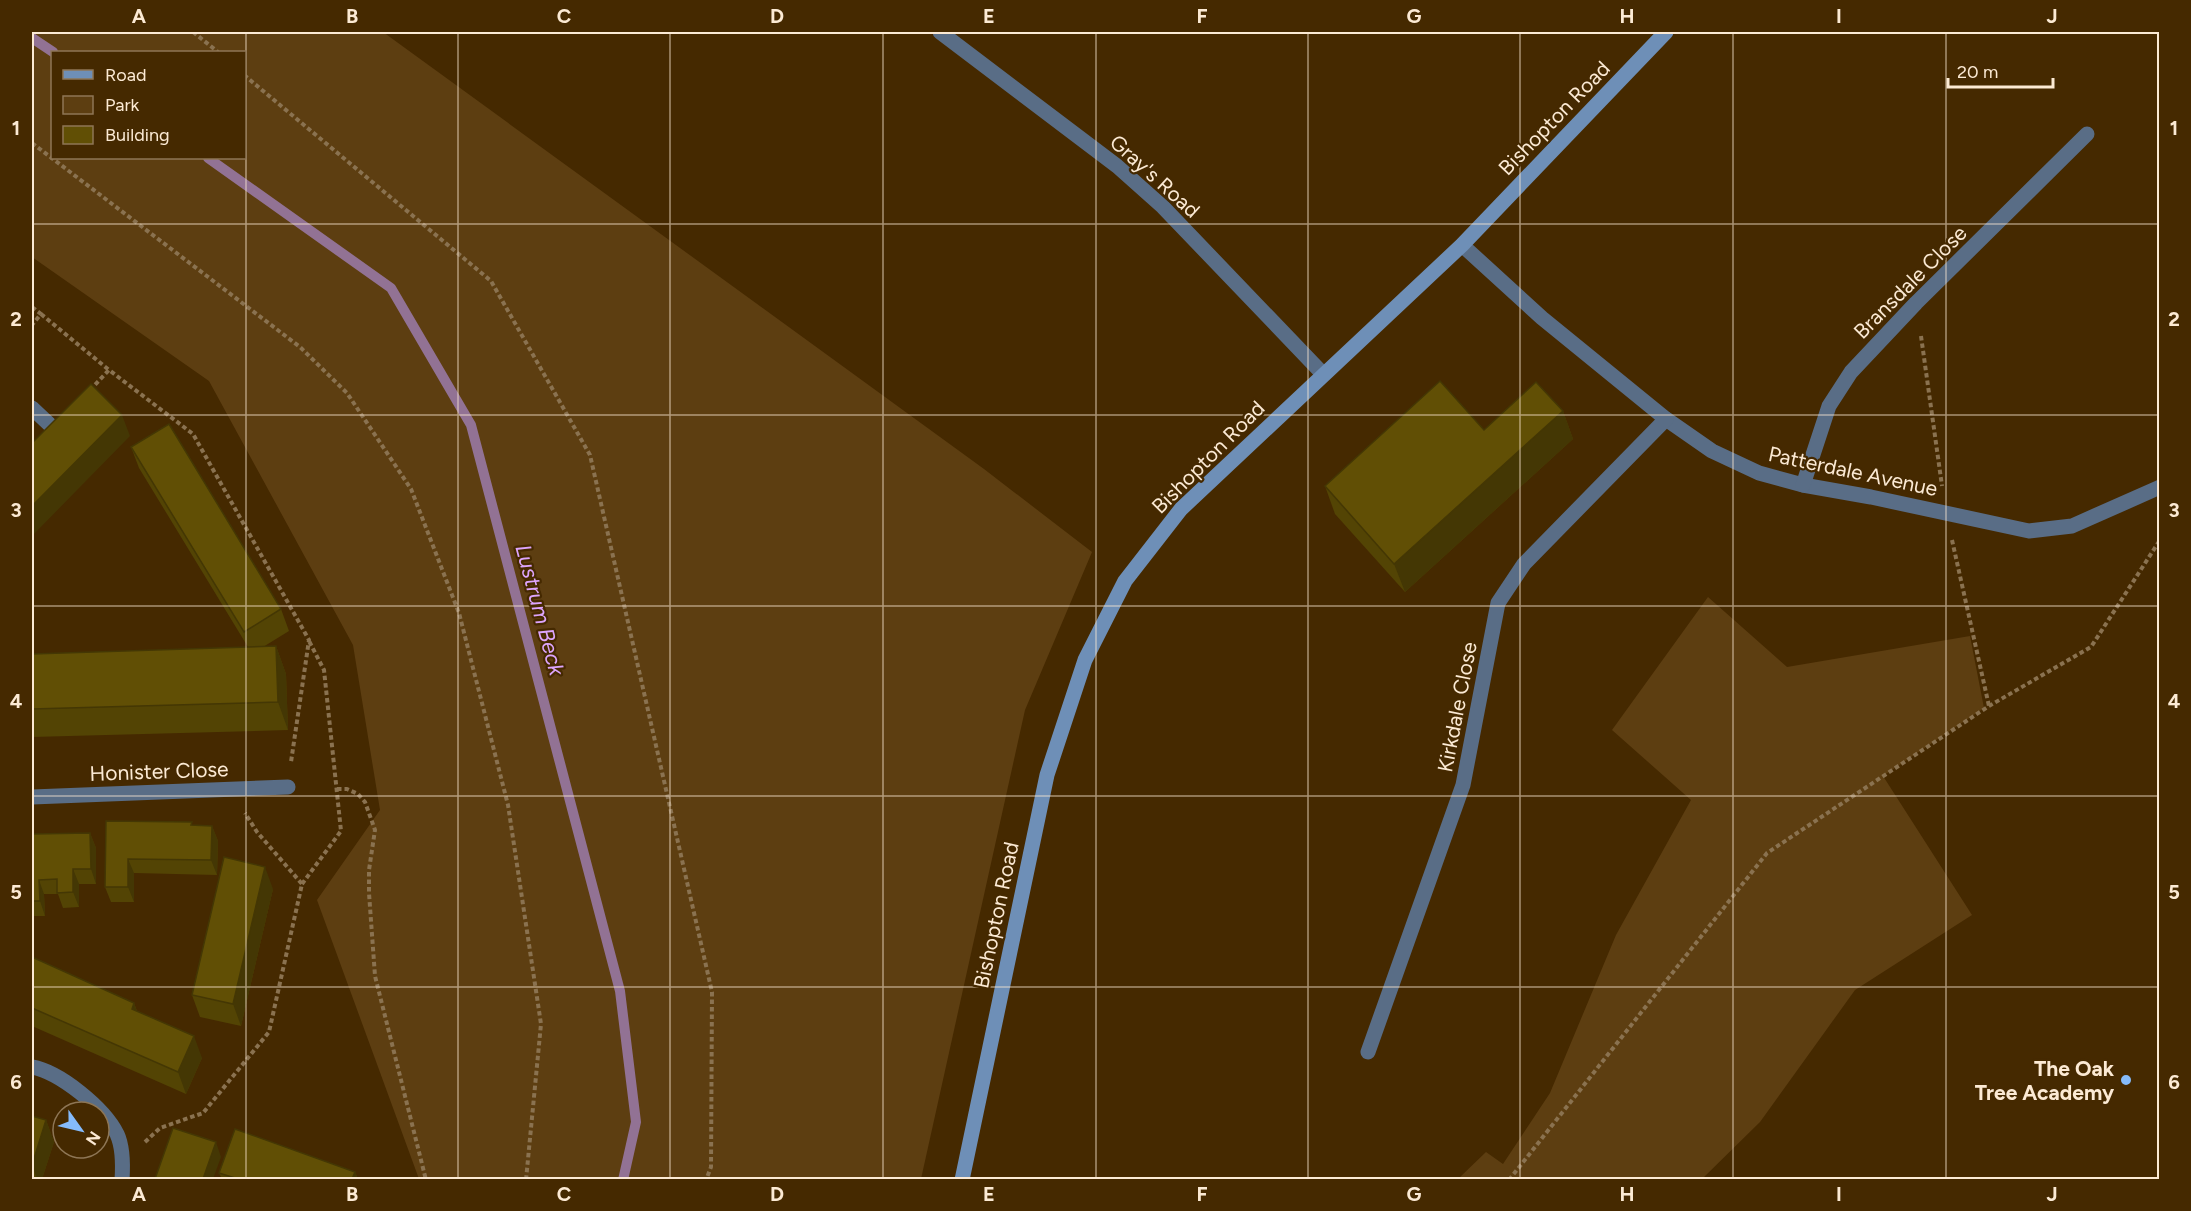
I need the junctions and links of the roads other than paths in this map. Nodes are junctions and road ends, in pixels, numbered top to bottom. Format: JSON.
{"nodes":[{"id":1,"x":940,"y":32,"type":"edge"},
{"id":2,"x":1666,"y":32,"type":"edge"},
{"id":3,"x":2087,"y":134,"type":"dead end"},
{"id":4,"x":1462,"y":245,"type":"junction"},
{"id":5,"x":1323,"y":374,"type":"junction"},
{"id":6,"x":32,"y":408,"type":"edge"},
{"id":7,"x":1666,"y":419,"type":"junction"},
{"id":8,"x":49,"y":424,"type":"edge"},
{"id":9,"x":1803,"y":485,"type":"junction"},
{"id":10,"x":2160,"y":487,"type":"edge"},
{"id":11,"x":288,"y":787,"type":"road end"},
{"id":12,"x":32,"y":796,"type":"edge"},
{"id":13,"x":1368,"y":1052,"type":"dead end"},
{"id":14,"x":32,"y":1067,"type":"edge"},
{"id":15,"x":122,"y":1179,"type":"edge"},
{"id":16,"x":962,"y":1179,"type":"edge"}],
"edges":[{"from":1,"to":5,"type":"street","name":"Gray's Road"},
{"from":2,"to":4,"type":"street","name":"Bishopton Road"},
{"from":3,"to":9,"type":"street","name":"Bransdale Close"},
{"from":4,"to":5,"type":"street","name":"Bishopton Road"},
{"from":4,"to":7,"type":"street","name":"Patterdale Avenue"},
{"from":5,"to":16,"type":"street","name":"Bishopton Road"},
{"from":6,"to":8,"type":"street"},
{"from":7,"to":9,"type":"street","name":"Patterdale Avenue"},
{"from":7,"to":13,"type":"street","name":"Kirkdale Close"},
{"from":9,"to":10,"type":"street","name":"Patterdale Avenue"},
{"from":11,"to":12,"type":"street","name":"Honister Close"},
{"from":14,"to":15,"type":"street"}]}
